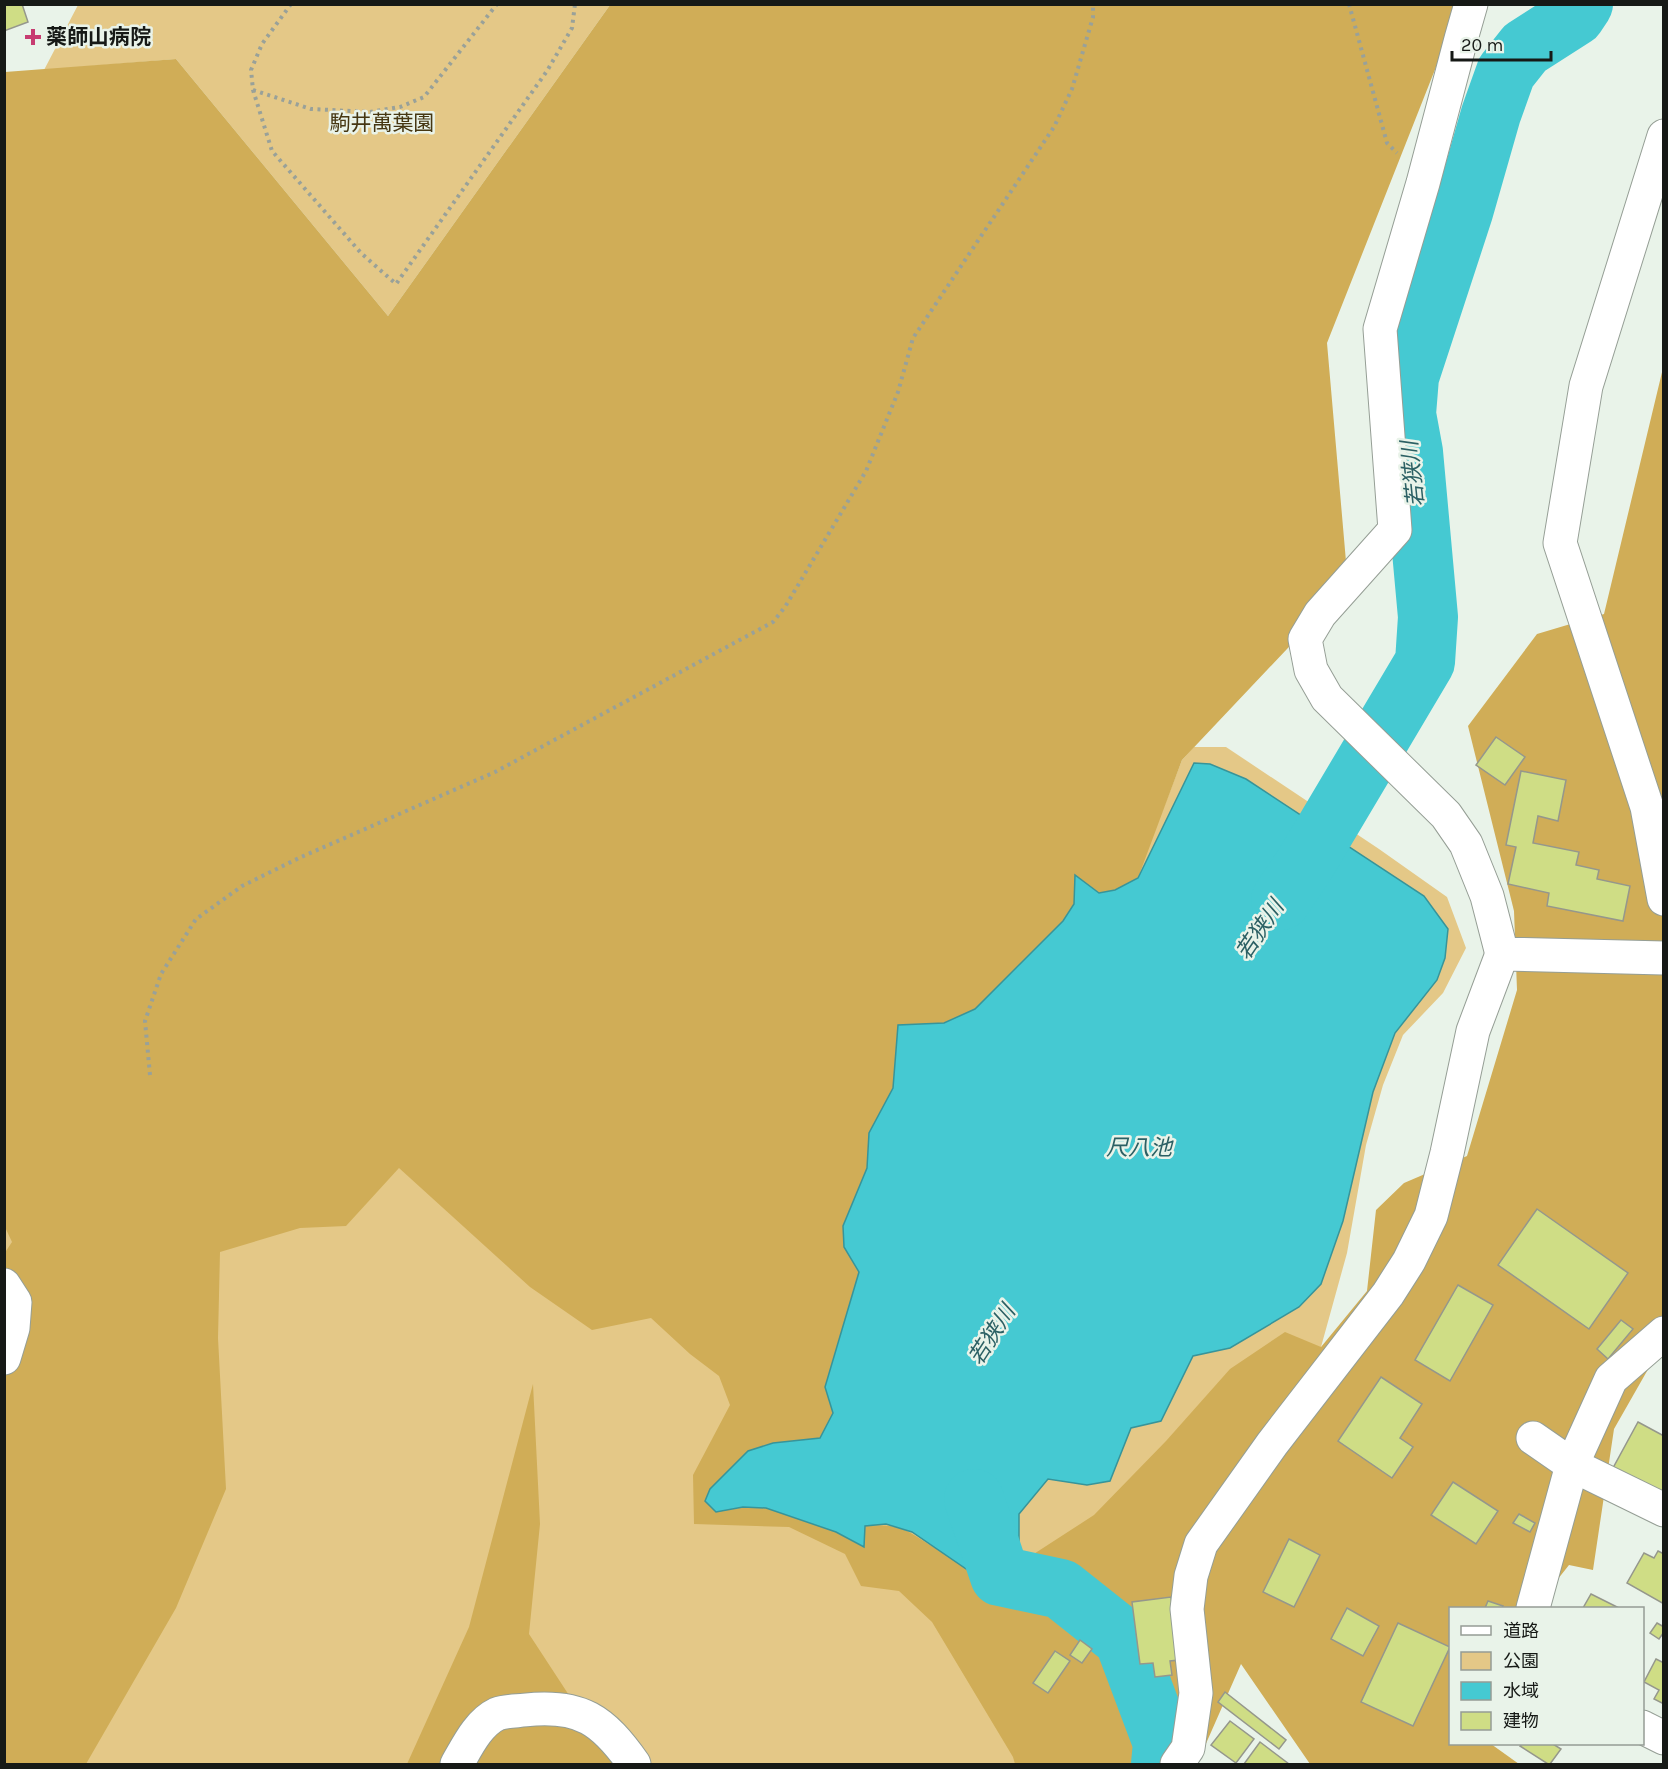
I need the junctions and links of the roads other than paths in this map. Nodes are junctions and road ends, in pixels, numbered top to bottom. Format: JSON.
{"nodes":[{"id":1,"x":1471,"y":4,"type":"edge"},
{"id":2,"x":1664,"y":136,"type":"edge"},
{"id":3,"x":1664,"y":899,"type":"edge"},
{"id":4,"x":1502,"y":954,"type":"junction"},
{"id":5,"x":1664,"y":958,"type":"edge"},
{"id":6,"x":4,"y":1285,"type":"edge"},
{"id":7,"x":1664,"y":1333,"type":"edge"},
{"id":8,"x":4,"y":1358,"type":"edge"},
{"id":9,"x":1533,"y":1438,"type":"dead end"},
{"id":10,"x":1572,"y":1465,"type":"junction"},
{"id":11,"x":1664,"y":1510,"type":"edge"},
{"id":12,"x":1533,"y":1607,"type":"edge"},
{"id":13,"x":1644,"y":1728,"type":"edge"},
{"id":14,"x":1664,"y":1738,"type":"edge"},
{"id":15,"x":457,"y":1764,"type":"edge"},
{"id":16,"x":634,"y":1764,"type":"edge"},
{"id":17,"x":1177,"y":1764,"type":"edge"}],
"edges":[{"from":1,"to":4,"type":"street"},
{"from":2,"to":3,"type":"street"},
{"from":4,"to":5,"type":"street"},
{"from":4,"to":17,"type":"street"},
{"from":6,"to":8,"type":"street"},
{"from":7,"to":10,"type":"street"},
{"from":9,"to":10,"type":"street"},
{"from":10,"to":11,"type":"street"},
{"from":10,"to":12,"type":"street"},
{"from":13,"to":14,"type":"street"},
{"from":15,"to":16,"type":"street"}]}
